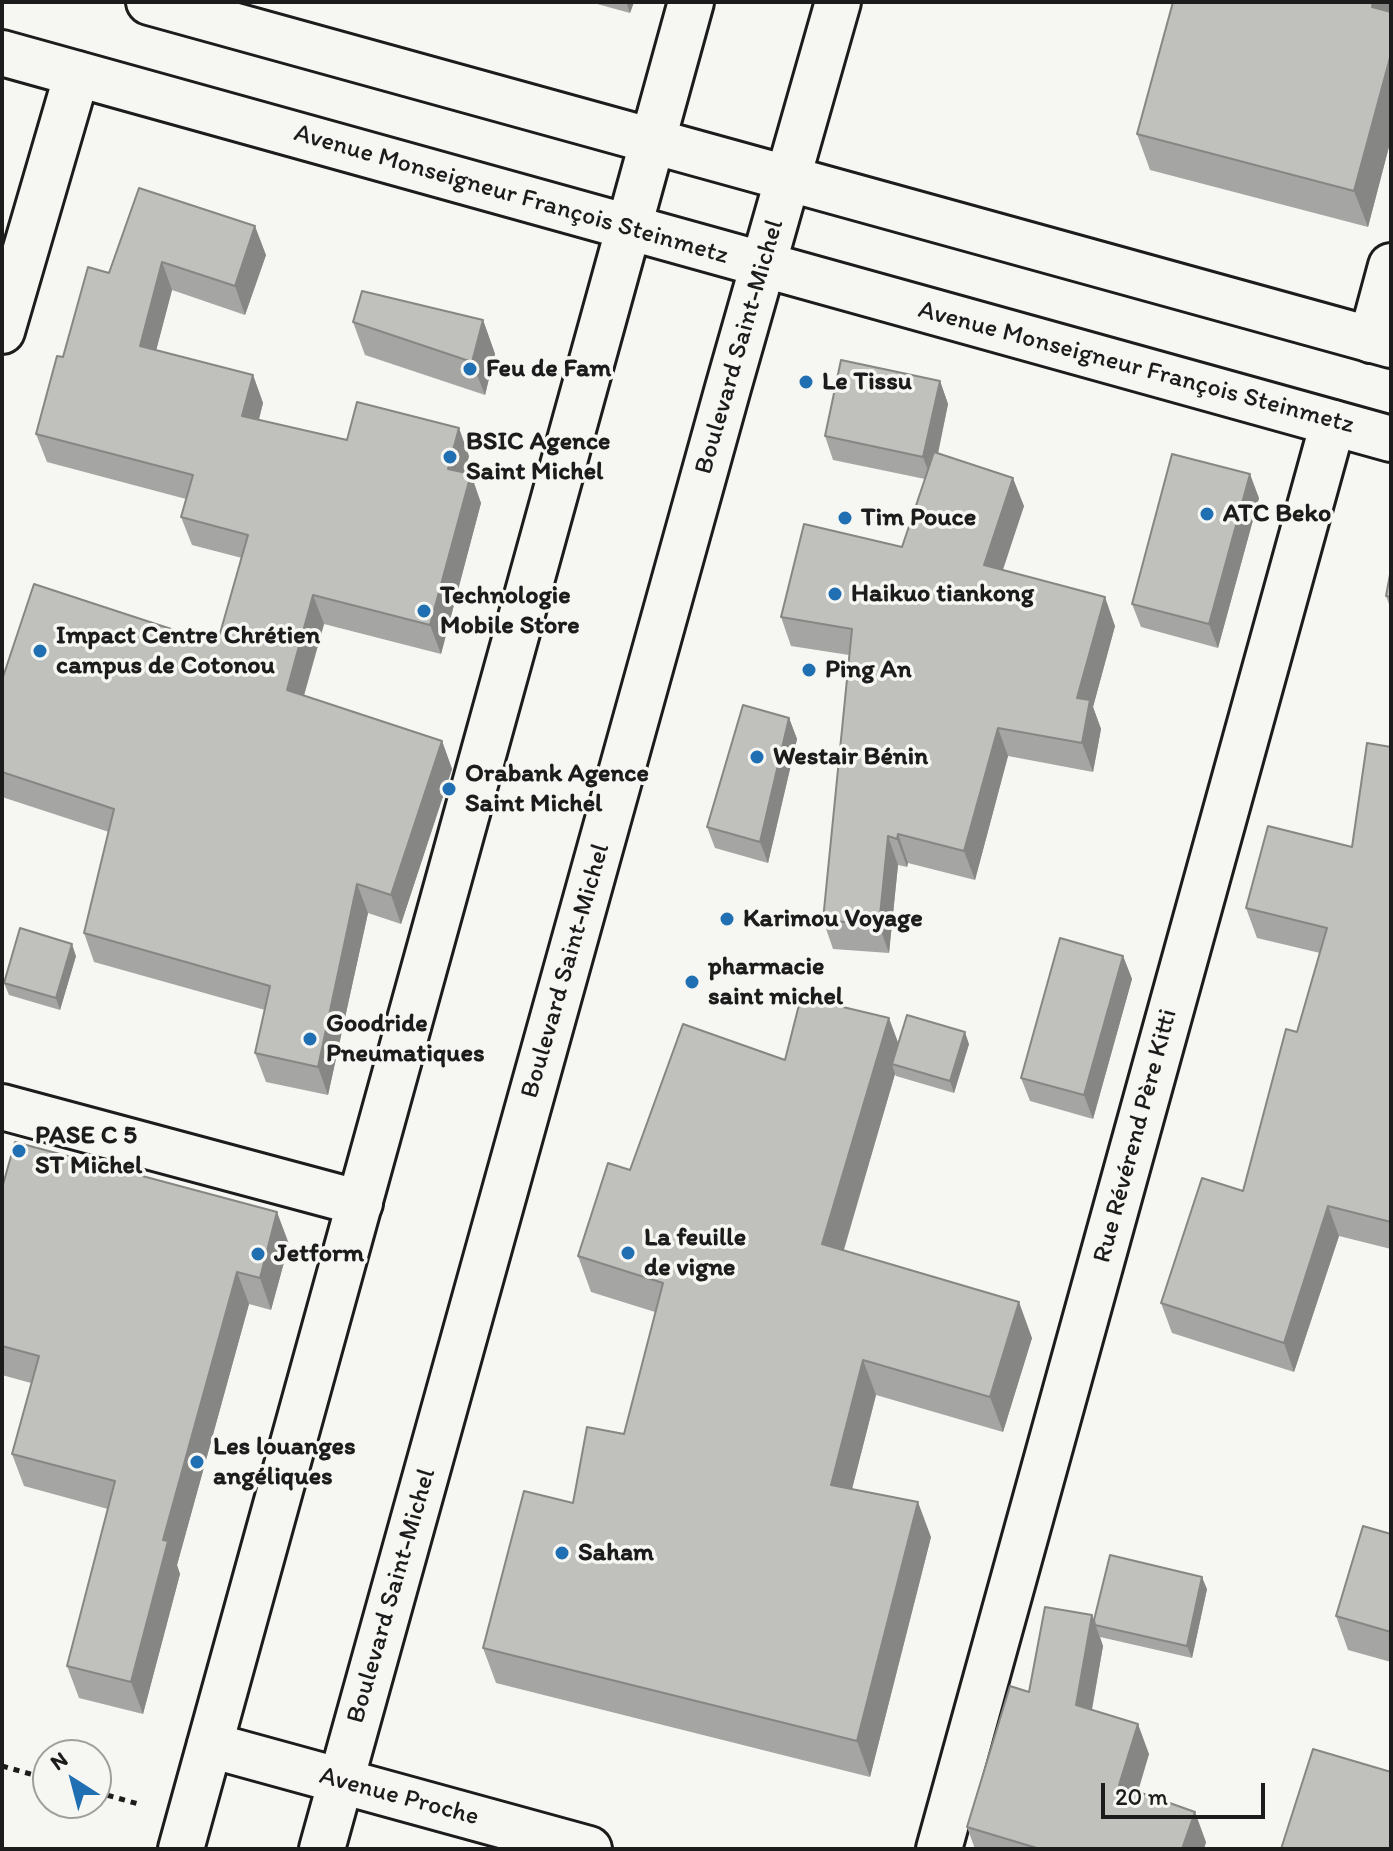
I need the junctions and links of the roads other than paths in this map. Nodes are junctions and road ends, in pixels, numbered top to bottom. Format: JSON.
{"nodes":[{"id":1,"x":149,"y":2,"type":"edge"},
{"id":2,"x":691,"y":2,"type":"edge"},
{"id":3,"x":838,"y":2,"type":"edge"},
{"id":4,"x":2,"y":53,"type":"edge"},
{"id":5,"x":77,"y":74,"type":"junction"},
{"id":6,"x":651,"y":140,"type":"junction"},
{"id":7,"x":788,"y":179,"type":"junction"},
{"id":8,"x":630,"y":228,"type":"junction"},
{"id":9,"x":762,"y":265,"type":"junction"},
{"id":10,"x":1391,"y":266,"type":"edge"},
{"id":11,"x":2,"y":331,"type":"edge"},
{"id":12,"x":1381,"y":343,"type":"edge"},
{"id":13,"x":1333,"y":423,"type":"junction"},
{"id":14,"x":1391,"y":439,"type":"edge"},
{"id":15,"x":2,"y":1107,"type":"edge"},
{"id":16,"x":360,"y":1203,"type":"junction"},
{"id":17,"x":210,"y":1745,"type":"junction"},
{"id":18,"x":341,"y":1781,"type":"junction"},
{"id":19,"x":181,"y":1849,"type":"edge"},
{"id":20,"x":322,"y":1849,"type":"edge"},
{"id":21,"x":589,"y":1849,"type":"edge"},
{"id":22,"x":939,"y":1849,"type":"edge"}],
"edges":[{"from":1,"to":6,"type":"main road"},
{"from":2,"to":6,"type":"main road"},
{"from":3,"to":7,"type":"main road","name":"Boulevard Saint-Michel"},
{"from":4,"to":5,"type":"main road","name":"Avenue Monseigneur François Steinmetz"},
{"from":5,"to":8,"type":"main road","name":"Avenue Monseigneur François Steinmetz"},
{"from":5,"to":11,"type":"main road"},
{"from":6,"to":7,"type":"main road"},
{"from":6,"to":8,"type":"main road"},
{"from":7,"to":9,"type":"main road","name":"Boulevard Saint-Michel"},
{"from":7,"to":12,"type":"main road"},
{"from":8,"to":9,"type":"main road","name":"Avenue Monseigneur François Steinmetz"},
{"from":8,"to":16,"type":"main road"},
{"from":9,"to":13,"type":"main road","name":"Avenue Monseigneur François Steinmetz"},
{"from":9,"to":18,"type":"main road","name":"Boulevard Saint-Michel"},
{"from":10,"to":12,"type":"main road"},
{"from":13,"to":14,"type":"main road","name":"Avenue Monseigneur François Steinmetz"},
{"from":13,"to":22,"type":"main road","name":"Rue Révérend Père Kitti"},
{"from":15,"to":16,"type":"main road"},
{"from":16,"to":17,"type":"main road"},
{"from":17,"to":18,"type":"main road","name":"Avenue Proche"},
{"from":17,"to":19,"type":"main road"},
{"from":18,"to":20,"type":"main road","name":"Boulevard Saint-Michel"},
{"from":18,"to":21,"type":"main road","name":"Avenue Proche"}]}
